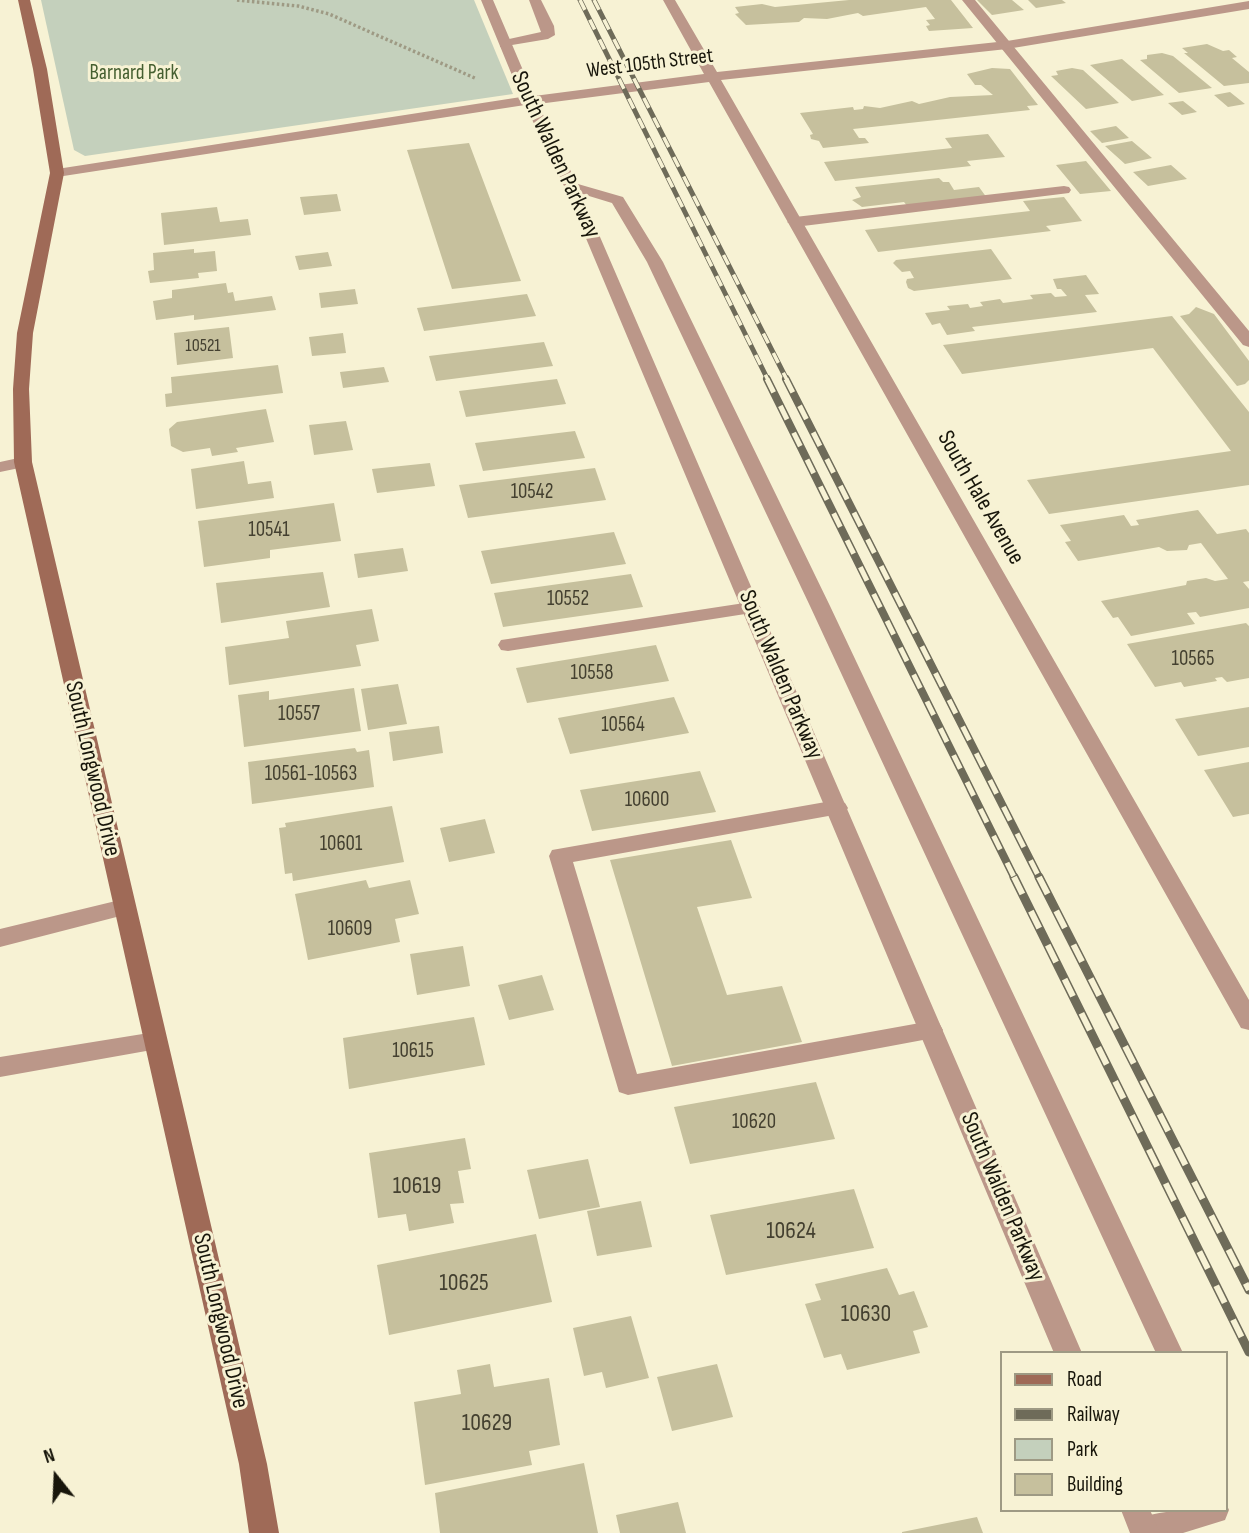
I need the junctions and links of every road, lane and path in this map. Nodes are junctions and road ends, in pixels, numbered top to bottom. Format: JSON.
{"nodes":[{"id":1,"x":24,"y":0,"type":"edge"},
{"id":2,"x":237,"y":0,"type":"edge"},
{"id":3,"x":244,"y":0,"type":"edge"},
{"id":4,"x":487,"y":0,"type":"edge"},
{"id":5,"x":535,"y":0,"type":"edge"},
{"id":6,"x":669,"y":0,"type":"edge"},
{"id":7,"x":968,"y":0,"type":"edge"},
{"id":8,"x":1249,"y":5,"type":"edge"},
{"id":9,"x":505,"y":44,"type":"junction"},
{"id":10,"x":1007,"y":45,"type":"junction"},
{"id":11,"x":713,"y":77,"type":"junction"},
{"id":12,"x":486,"y":82,"type":"dead end"},
{"id":13,"x":529,"y":100,"type":"junction"},
{"id":14,"x":57,"y":173,"type":"junction"},
{"id":15,"x":572,"y":186,"type":"junction"},
{"id":16,"x":1064,"y":190,"type":"dead end"},
{"id":17,"x":794,"y":222,"type":"junction"},
{"id":18,"x":1249,"y":341,"type":"edge"},
{"id":19,"x":11,"y":465,"type":"edge"},
{"id":20,"x":751,"y":608,"type":"junction"},
{"id":21,"x":508,"y":645,"type":"dead end"},
{"id":22,"x":837,"y":808,"type":"junction"},
{"id":23,"x":124,"y":907,"type":"junction"},
{"id":24,"x":0,"y":938,"type":"edge"},
{"id":25,"x":1249,"y":1021,"type":"edge"},
{"id":26,"x":931,"y":1030,"type":"junction"},
{"id":27,"x":155,"y":1041,"type":"junction"},
{"id":28,"x":0,"y":1067,"type":"edge"},
{"id":29,"x":1067,"y":1351,"type":"edge"},
{"id":30,"x":1169,"y":1351,"type":"edge"},
{"id":31,"x":1204,"y":1512,"type":"edge"},
{"id":32,"x":1141,"y":1524,"type":"edge"},
{"id":33,"x":264,"y":1533,"type":"edge"}],
"edges":[{"from":1,"to":14,"type":"street","name":"South Longwood Drive"},
{"from":2,"to":3,"type":"path"},
{"from":3,"to":12,"type":"path"},
{"from":4,"to":9,"type":"street","name":"South Walden Parkway"},
{"from":5,"to":9,"type":"street"},
{"from":6,"to":11,"type":"street","name":"South Hale Avenue"},
{"from":7,"to":10,"type":"street"},
{"from":8,"to":10,"type":"street","name":"West 105th Street"},
{"from":9,"to":13,"type":"street","name":"South Walden Parkway"},
{"from":10,"to":11,"type":"street","name":"West 105th Street"},
{"from":10,"to":18,"type":"street"},
{"from":11,"to":13,"type":"street","name":"West 105th Street"},
{"from":11,"to":17,"type":"street","name":"South Hale Avenue"},
{"from":13,"to":14,"type":"street","name":"West 105th Street"},
{"from":13,"to":15,"type":"street","name":"South Walden Parkway"},
{"from":14,"to":19,"type":"street","name":"South Longwood Drive"},
{"from":15,"to":20,"type":"street","name":"South Walden Parkway"},
{"from":15,"to":30,"type":"street"},
{"from":16,"to":17,"type":"street"},
{"from":17,"to":25,"type":"street","name":"South Hale Avenue"},
{"from":19,"to":23,"type":"street","name":"South Longwood Drive"},
{"from":20,"to":21,"type":"street"},
{"from":20,"to":22,"type":"street","name":"South Walden Parkway"},
{"from":22,"to":26,"type":"street","name":"South Walden Parkway"},
{"from":22,"to":26,"type":"street"},
{"from":23,"to":24,"type":"street"},
{"from":23,"to":27,"type":"street","name":"South Longwood Drive"},
{"from":26,"to":29,"type":"street","name":"South Walden Parkway"},
{"from":27,"to":28,"type":"street"},
{"from":27,"to":33,"type":"street","name":"South Longwood Drive"},
{"from":31,"to":32,"type":"street"}]}
